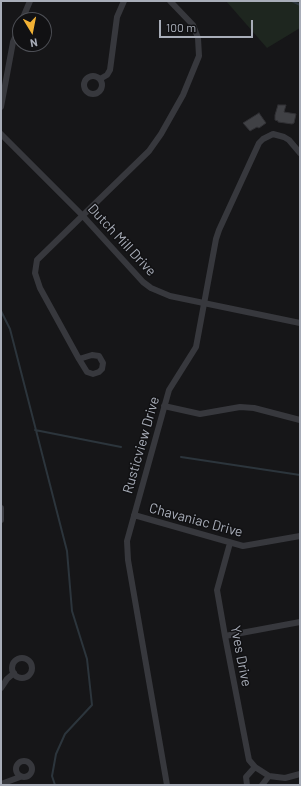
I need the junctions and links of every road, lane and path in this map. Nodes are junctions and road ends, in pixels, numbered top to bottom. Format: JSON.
{"nodes":[{"id":1,"x":30,"y":1,"type":"edge"},
{"id":2,"x":124,"y":1,"type":"edge"},
{"id":3,"x":170,"y":1,"type":"edge"},
{"id":4,"x":25,"y":12,"type":"edge"},
{"id":5,"x":12,"y":47,"type":"edge"},
{"id":6,"x":100,"y":79,"type":"dead end"},
{"id":7,"x":1,"y":106,"type":"edge"},
{"id":8,"x":1,"y":134,"type":"edge"},
{"id":9,"x":300,"y":153,"type":"edge"},
{"id":10,"x":82,"y":215,"type":"junction"},
{"id":11,"x":203,"y":302,"type":"junction"},
{"id":12,"x":300,"y":323,"type":"edge"},
{"id":13,"x":79,"y":359,"type":"dead end"},
{"id":14,"x":164,"y":406,"type":"junction"},
{"id":15,"x":300,"y":420,"type":"edge"},
{"id":16,"x":1,"y":508,"type":"edge"},
{"id":17,"x":134,"y":515,"type":"junction"},
{"id":18,"x":1,"y":520,"type":"edge"},
{"id":19,"x":300,"y":536,"type":"edge"},
{"id":20,"x":230,"y":543,"type":"junction"},
{"id":21,"x":300,"y":622,"type":"edge"},
{"id":22,"x":225,"y":636,"type":"junction"},
{"id":23,"x":14,"y":673,"type":"dead end"},
{"id":24,"x":1,"y":688,"type":"edge"},
{"id":25,"x":257,"y":769,"type":"junction"},
{"id":26,"x":300,"y":774,"type":"edge"},
{"id":27,"x":269,"y":776,"type":"junction"},
{"id":28,"x":20,"y":777,"type":"dead end"},
{"id":29,"x":1,"y":784,"type":"edge"},
{"id":30,"x":167,"y":785,"type":"edge"},
{"id":31,"x":247,"y":785,"type":"edge"},
{"id":32,"x":262,"y":785,"type":"edge"}],
"edges":[{"from":1,"to":4,"type":"street"},
{"from":2,"to":6,"type":"street"},
{"from":3,"to":10,"type":"street"},
{"from":5,"to":7,"type":"street"},
{"from":8,"to":10,"type":"street","name":"Dutch Mill Drive"},
{"from":9,"to":11,"type":"street","name":"Rusticview Drive"},
{"from":10,"to":11,"type":"street","name":"Dutch Mill Drive"},
{"from":10,"to":13,"type":"street"},
{"from":11,"to":12,"type":"street","name":"Dutch Mill Drive"},
{"from":11,"to":14,"type":"street","name":"Rusticview Drive"},
{"from":14,"to":15,"type":"street"},
{"from":14,"to":17,"type":"street","name":"Rusticview Drive"},
{"from":16,"to":18,"type":"street"},
{"from":17,"to":20,"type":"street","name":"Chavaniac Drive"},
{"from":17,"to":30,"type":"street","name":"Rusticview Drive"},
{"from":19,"to":20,"type":"street","name":"Chavaniac Drive"},
{"from":20,"to":22,"type":"street","name":"Yves Drive"},
{"from":21,"to":22,"type":"street"},
{"from":22,"to":25,"type":"street","name":"Yves Drive"},
{"from":23,"to":24,"type":"street"},
{"from":25,"to":27,"type":"street"},
{"from":25,"to":31,"type":"street"},
{"from":26,"to":27,"type":"street"},
{"from":27,"to":32,"type":"street"},
{"from":28,"to":29,"type":"street"}]}
